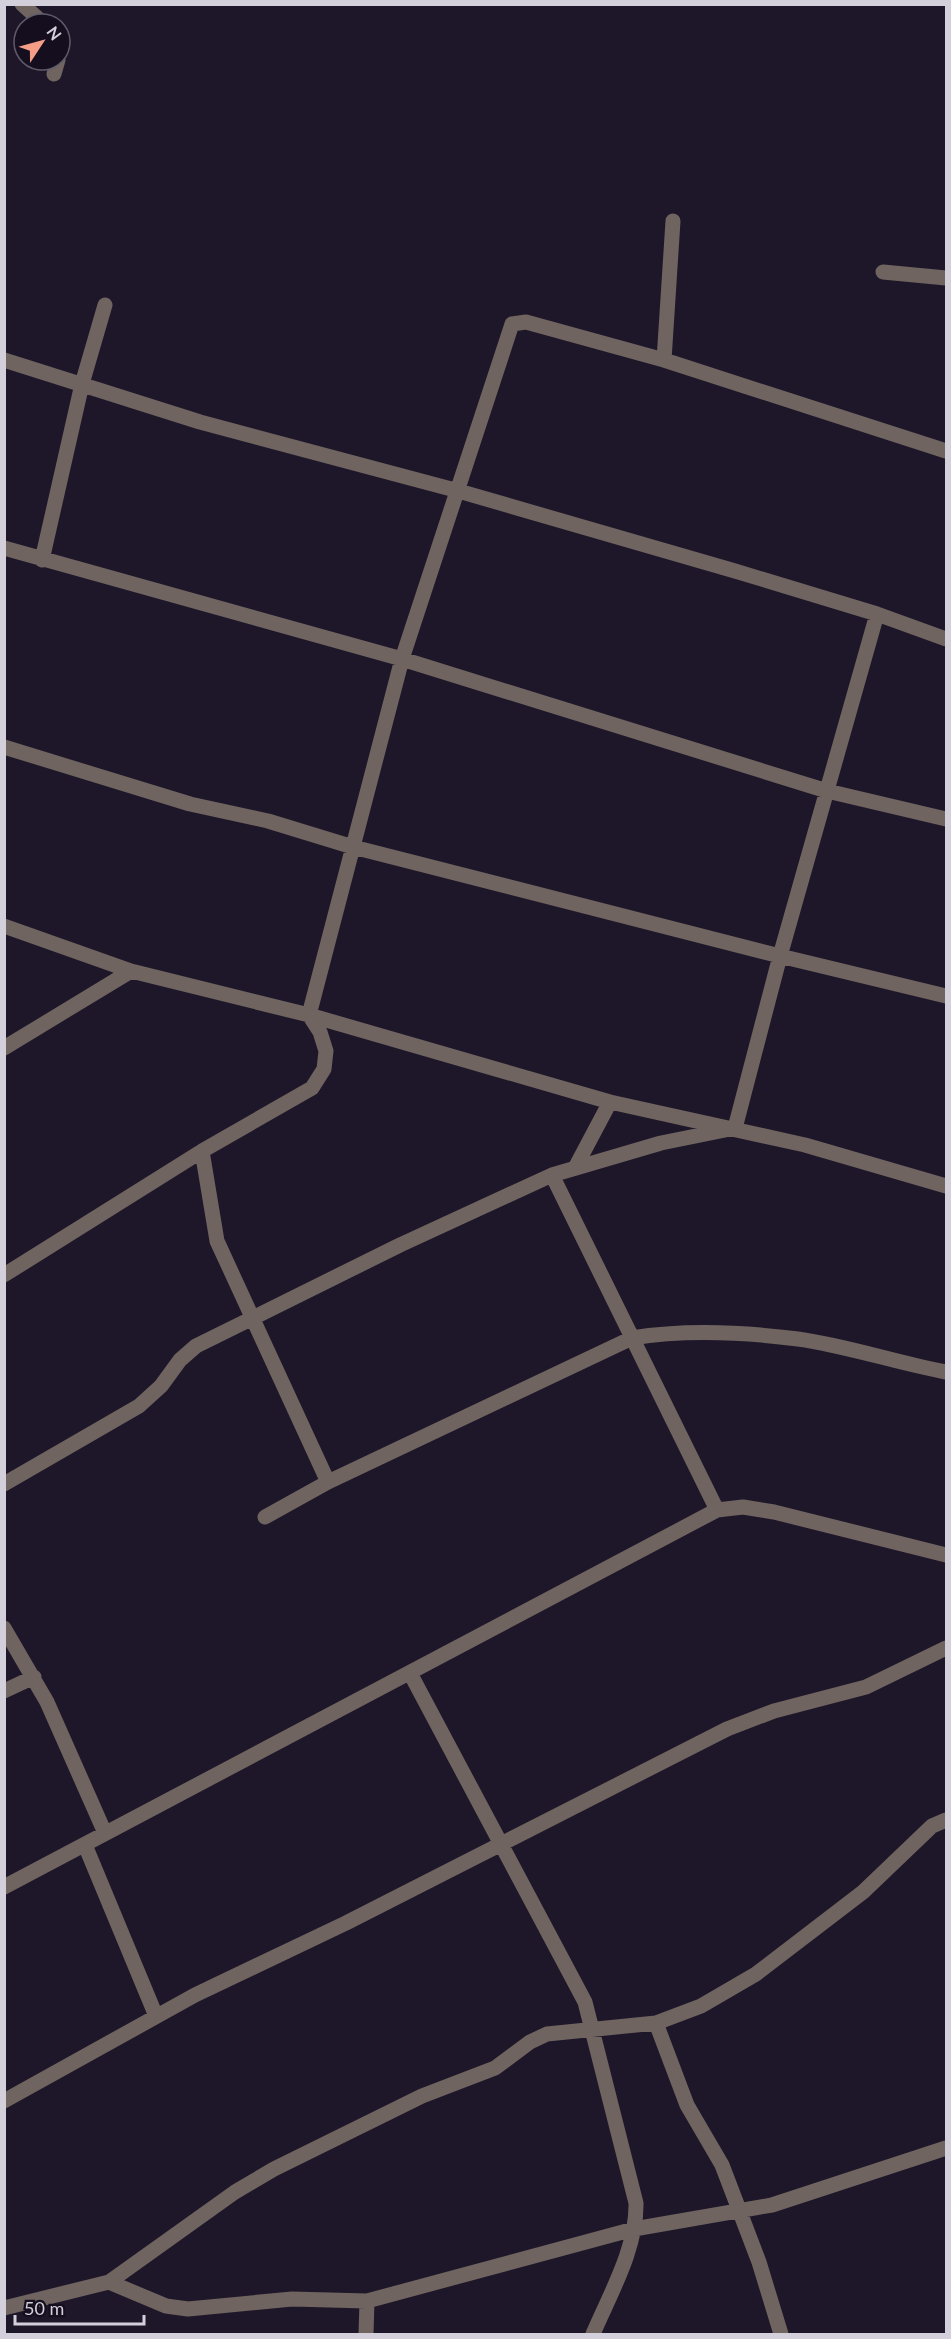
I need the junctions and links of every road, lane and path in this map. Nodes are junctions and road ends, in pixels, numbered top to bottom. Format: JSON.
{"nodes":[{"id":1,"x":673,"y":221,"type":"dead end"},
{"id":2,"x":883,"y":272,"type":"dead end"},
{"id":3,"x":946,"y":278,"type":"edge"},
{"id":4,"x":105,"y":305,"type":"dead end"},
{"id":5,"x":4,"y":360,"type":"edge"},
{"id":6,"x":664,"y":360,"type":"junction"},
{"id":7,"x":82,"y":384,"type":"junction"},
{"id":8,"x":946,"y":451,"type":"edge"},
{"id":9,"x":455,"y":490,"type":"junction"},
{"id":10,"x":4,"y":548,"type":"edge"},
{"id":11,"x":42,"y":560,"type":"junction"},
{"id":12,"x":877,"y":614,"type":"junction"},
{"id":13,"x":946,"y":639,"type":"edge"},
{"id":14,"x":402,"y":659,"type":"junction"},
{"id":15,"x":4,"y":747,"type":"edge"},
{"id":16,"x":827,"y":791,"type":"junction"},
{"id":17,"x":946,"y":819,"type":"edge"},
{"id":18,"x":353,"y":847,"type":"junction"},
{"id":19,"x":4,"y":926,"type":"edge"},
{"id":20,"x":780,"y":956,"type":"junction"},
{"id":21,"x":131,"y":971,"type":"junction"},
{"id":22,"x":946,"y":996,"type":"edge"},
{"id":23,"x":309,"y":1015,"type":"junction"},
{"id":24,"x":4,"y":1048,"type":"edge"},
{"id":25,"x":610,"y":1102,"type":"junction"},
{"id":26,"x":735,"y":1128,"type":"junction"},
{"id":27,"x":202,"y":1151,"type":"junction"},
{"id":28,"x":575,"y":1168,"type":"junction"},
{"id":29,"x":552,"y":1175,"type":"junction"},
{"id":30,"x":946,"y":1186,"type":"edge"},
{"id":31,"x":4,"y":1275,"type":"edge"},
{"id":32,"x":253,"y":1319,"type":"junction"},
{"id":33,"x":632,"y":1338,"type":"junction"},
{"id":34,"x":946,"y":1372,"type":"edge"},
{"id":35,"x":328,"y":1482,"type":"junction"},
{"id":36,"x":4,"y":1484,"type":"edge"},
{"id":37,"x":717,"y":1510,"type":"junction"},
{"id":38,"x":265,"y":1517,"type":"dead end"},
{"id":39,"x":946,"y":1555,"type":"edge"},
{"id":40,"x":4,"y":1628,"type":"edge"},
{"id":41,"x":946,"y":1648,"type":"edge"},
{"id":42,"x":410,"y":1673,"type":"junction"},
{"id":43,"x":34,"y":1677,"type":"junction"},
{"id":44,"x":4,"y":1691,"type":"edge"},
{"id":45,"x":946,"y":1820,"type":"edge"},
{"id":46,"x":105,"y":1833,"type":"junction"},
{"id":47,"x":501,"y":1842,"type":"junction"},
{"id":48,"x":85,"y":1845,"type":"junction"},
{"id":49,"x":4,"y":1887,"type":"edge"},
{"id":50,"x":156,"y":2016,"type":"junction"},
{"id":51,"x":656,"y":2023,"type":"junction"},
{"id":52,"x":594,"y":2028,"type":"junction"},
{"id":53,"x":4,"y":2101,"type":"edge"},
{"id":54,"x":946,"y":2148,"type":"edge"},
{"id":55,"x":738,"y":2210,"type":"junction"},
{"id":56,"x":634,"y":2229,"type":"junction"},
{"id":57,"x":109,"y":2282,"type":"junction"},
{"id":58,"x":367,"y":2301,"type":"junction"},
{"id":59,"x":4,"y":2308,"type":"edge"},
{"id":60,"x":366,"y":2334,"type":"edge"},
{"id":61,"x":593,"y":2334,"type":"edge"},
{"id":62,"x":781,"y":2334,"type":"edge"}],
"edges":[{"from":1,"to":6,"type":"street"},
{"from":2,"to":3,"type":"street"},
{"from":4,"to":7,"type":"street"},
{"from":5,"to":7,"type":"street"},
{"from":6,"to":8,"type":"street"},
{"from":6,"to":9,"type":"street"},
{"from":7,"to":9,"type":"street"},
{"from":7,"to":11,"type":"street"},
{"from":9,"to":12,"type":"street"},
{"from":9,"to":14,"type":"street"},
{"from":10,"to":11,"type":"street"},
{"from":11,"to":14,"type":"street"},
{"from":12,"to":13,"type":"street"},
{"from":12,"to":16,"type":"street"},
{"from":14,"to":16,"type":"street"},
{"from":14,"to":18,"type":"street"},
{"from":15,"to":18,"type":"street"},
{"from":16,"to":17,"type":"street"},
{"from":16,"to":20,"type":"street"},
{"from":18,"to":20,"type":"street"},
{"from":18,"to":23,"type":"street"},
{"from":19,"to":21,"type":"street"},
{"from":20,"to":22,"type":"street"},
{"from":20,"to":26,"type":"street"},
{"from":21,"to":23,"type":"street"},
{"from":21,"to":24,"type":"street"},
{"from":23,"to":25,"type":"street"},
{"from":23,"to":27,"type":"street"},
{"from":25,"to":26,"type":"street"},
{"from":25,"to":28,"type":"street"},
{"from":26,"to":28,"type":"street"},
{"from":26,"to":30,"type":"street"},
{"from":27,"to":31,"type":"street"},
{"from":27,"to":32,"type":"street"},
{"from":28,"to":29,"type":"street"},
{"from":29,"to":32,"type":"street"},
{"from":29,"to":33,"type":"street"},
{"from":32,"to":35,"type":"street"},
{"from":32,"to":36,"type":"street"},
{"from":33,"to":34,"type":"street"},
{"from":33,"to":35,"type":"street"},
{"from":33,"to":37,"type":"street"},
{"from":35,"to":38,"type":"street"},
{"from":37,"to":39,"type":"street"},
{"from":37,"to":42,"type":"street"},
{"from":40,"to":43,"type":"street"},
{"from":41,"to":47,"type":"street"},
{"from":42,"to":46,"type":"street"},
{"from":42,"to":47,"type":"street"},
{"from":43,"to":44,"type":"street"},
{"from":43,"to":46,"type":"street"},
{"from":45,"to":51,"type":"street"},
{"from":46,"to":48,"type":"street"},
{"from":47,"to":50,"type":"street"},
{"from":47,"to":52,"type":"street"},
{"from":48,"to":49,"type":"street"},
{"from":48,"to":50,"type":"street"},
{"from":50,"to":53,"type":"street"},
{"from":51,"to":52,"type":"street"},
{"from":51,"to":55,"type":"street"},
{"from":52,"to":56,"type":"street"},
{"from":52,"to":57,"type":"street"},
{"from":54,"to":55,"type":"street"},
{"from":55,"to":56,"type":"street"},
{"from":55,"to":62,"type":"street"},
{"from":56,"to":58,"type":"street"},
{"from":56,"to":61,"type":"street"},
{"from":57,"to":58,"type":"street"},
{"from":57,"to":59,"type":"street"},
{"from":58,"to":60,"type":"street"}]}
